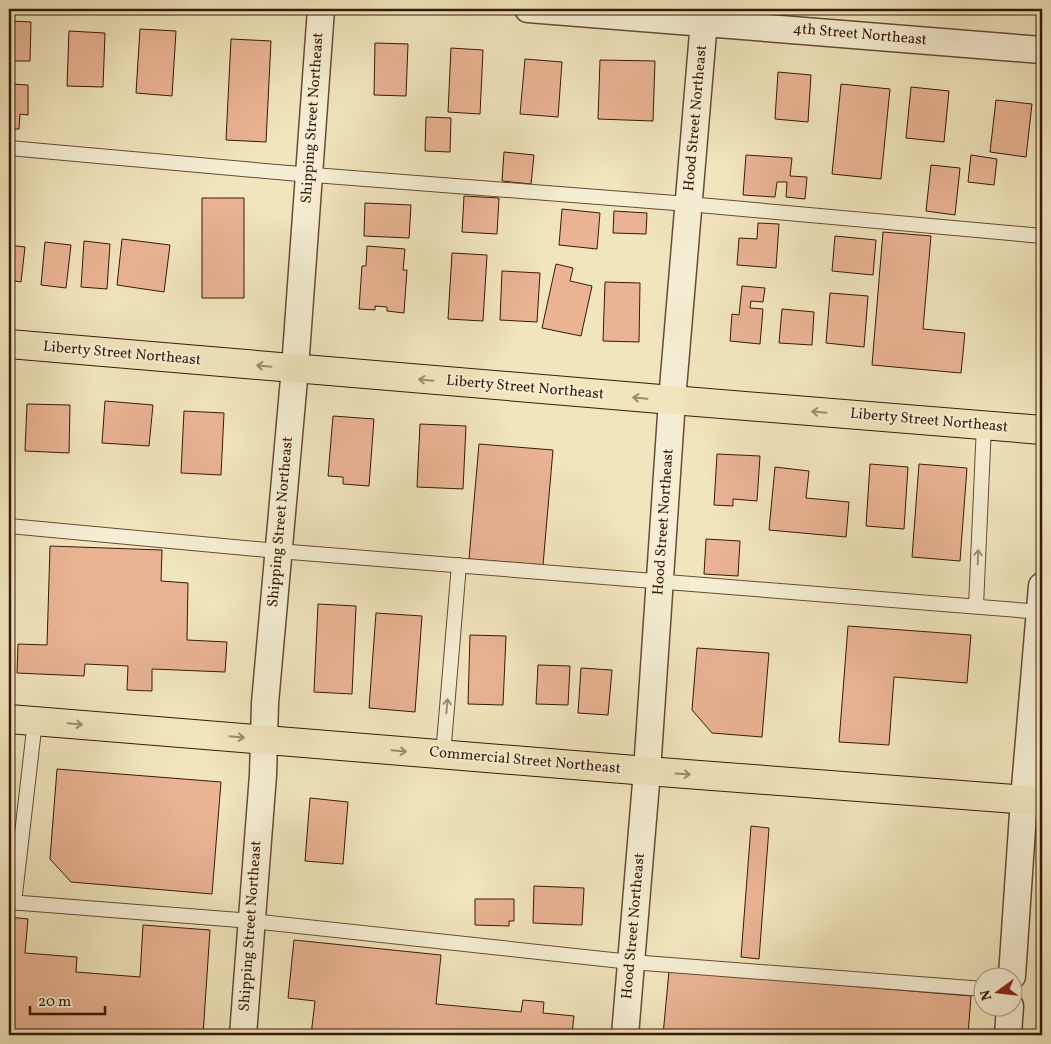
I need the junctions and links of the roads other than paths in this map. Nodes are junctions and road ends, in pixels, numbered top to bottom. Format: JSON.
{"nodes":[{"id":1,"x":320,"y":9,"type":"edge"},
{"id":2,"x":528,"y":9,"type":"edge"},
{"id":3,"x":704,"y":16,"type":"edge"},
{"id":4,"x":1042,"y":50,"type":"edge"},
{"id":5,"x":9,"y":148,"type":"edge"},
{"id":6,"x":308,"y":174,"type":"junction"},
{"id":7,"x":688,"y":204,"type":"junction"},
{"id":8,"x":1042,"y":236,"type":"edge"},
{"id":9,"x":9,"y":344,"type":"edge"},
{"id":10,"x":295,"y":368,"type":"junction"},
{"id":11,"x":672,"y":400,"type":"junction"},
{"id":12,"x":984,"y":425,"type":"junction"},
{"id":13,"x":1042,"y":430,"type":"edge"},
{"id":14,"x":9,"y":526,"type":"edge"},
{"id":15,"x":278,"y":551,"type":"junction"},
{"id":16,"x":459,"y":565,"type":"junction"},
{"id":17,"x":660,"y":580,"type":"junction"},
{"id":18,"x":1042,"y":586,"type":"edge"},
{"id":19,"x":976,"y":606,"type":"junction"},
{"id":20,"x":1041,"y":611,"type":"edge"},
{"id":21,"x":22,"y":720,"type":"edge"},
{"id":22,"x":264,"y":740,"type":"junction"},
{"id":23,"x":443,"y":754,"type":"junction"},
{"id":24,"x":647,"y":771,"type":"junction"},
{"id":25,"x":1033,"y":800,"type":"edge"},
{"id":26,"x":11,"y":903,"type":"edge"},
{"id":27,"x":252,"y":921,"type":"junction"},
{"id":28,"x":631,"y":962,"type":"junction"},
{"id":29,"x":1013,"y":966,"type":"edge"},
{"id":30,"x":974,"y":988,"type":"edge"},
{"id":31,"x":1009,"y":1016,"type":"edge"},
{"id":32,"x":243,"y":1035,"type":"edge"},
{"id":33,"x":625,"y":1035,"type":"edge"},
{"id":34,"x":1008,"y":1035,"type":"edge"}],
"edges":[{"from":1,"to":6,"type":"street","name":"Shipping Street Northeast"},
{"from":2,"to":3,"type":"street","name":"4th Street Northeast"},
{"from":3,"to":4,"type":"street","name":"4th Street Northeast"},
{"from":3,"to":7,"type":"street","name":"Hood Street Northeast"},
{"from":5,"to":6,"type":"lane"},
{"from":6,"to":7,"type":"lane"},
{"from":6,"to":10,"type":"street","name":"Shipping Street Northeast"},
{"from":7,"to":8,"type":"lane"},
{"from":7,"to":11,"type":"street","name":"Hood Street Northeast"},
{"from":10,"to":9,"type":"highway","name":"Liberty Street Northeast","one_way":true},
{"from":11,"to":10,"type":"highway","name":"Liberty Street Northeast","one_way":true},
{"from":10,"to":15,"type":"street","name":"Shipping Street Northeast"},
{"from":12,"to":11,"type":"highway","name":"Liberty Street Northeast","one_way":true},
{"from":11,"to":17,"type":"street","name":"Hood Street Northeast"},
{"from":12,"to":13,"type":"highway","name":"Liberty Street Northeast"},
{"from":19,"to":12,"type":"lane","one_way":true},
{"from":14,"to":15,"type":"lane"},
{"from":15,"to":16,"type":"lane"},
{"from":15,"to":22,"type":"street","name":"Shipping Street Northeast"},
{"from":16,"to":17,"type":"lane"},
{"from":23,"to":16,"type":"lane","one_way":true},
{"from":17,"to":19,"type":"lane"},
{"from":17,"to":24,"type":"street","name":"Hood Street Northeast"},
{"from":18,"to":20,"type":"street"},
{"from":19,"to":20,"type":"lane"},
{"from":20,"to":25,"type":"street"},
{"from":21,"to":22,"type":"highway","name":"Commercial Street Northeast","one_way":true},
{"from":21,"to":26,"type":"lane"},
{"from":22,"to":23,"type":"highway","name":"Commercial Street Northeast","one_way":true},
{"from":22,"to":27,"type":"street","name":"Shipping Street Northeast"},
{"from":23,"to":24,"type":"highway","name":"Commercial Street Northeast"},
{"from":24,"to":25,"type":"highway","name":"Commercial Street Northeast","one_way":true},
{"from":24,"to":28,"type":"street","name":"Hood Street Northeast"},
{"from":25,"to":29,"type":"street"},
{"from":26,"to":27,"type":"lane"},
{"from":27,"to":28,"type":"lane"},
{"from":27,"to":32,"type":"street","name":"Shipping Street Northeast"},
{"from":28,"to":30,"type":"lane"},
{"from":28,"to":33,"type":"street","name":"Hood Street Northeast"},
{"from":31,"to":34,"type":"street"}]}
